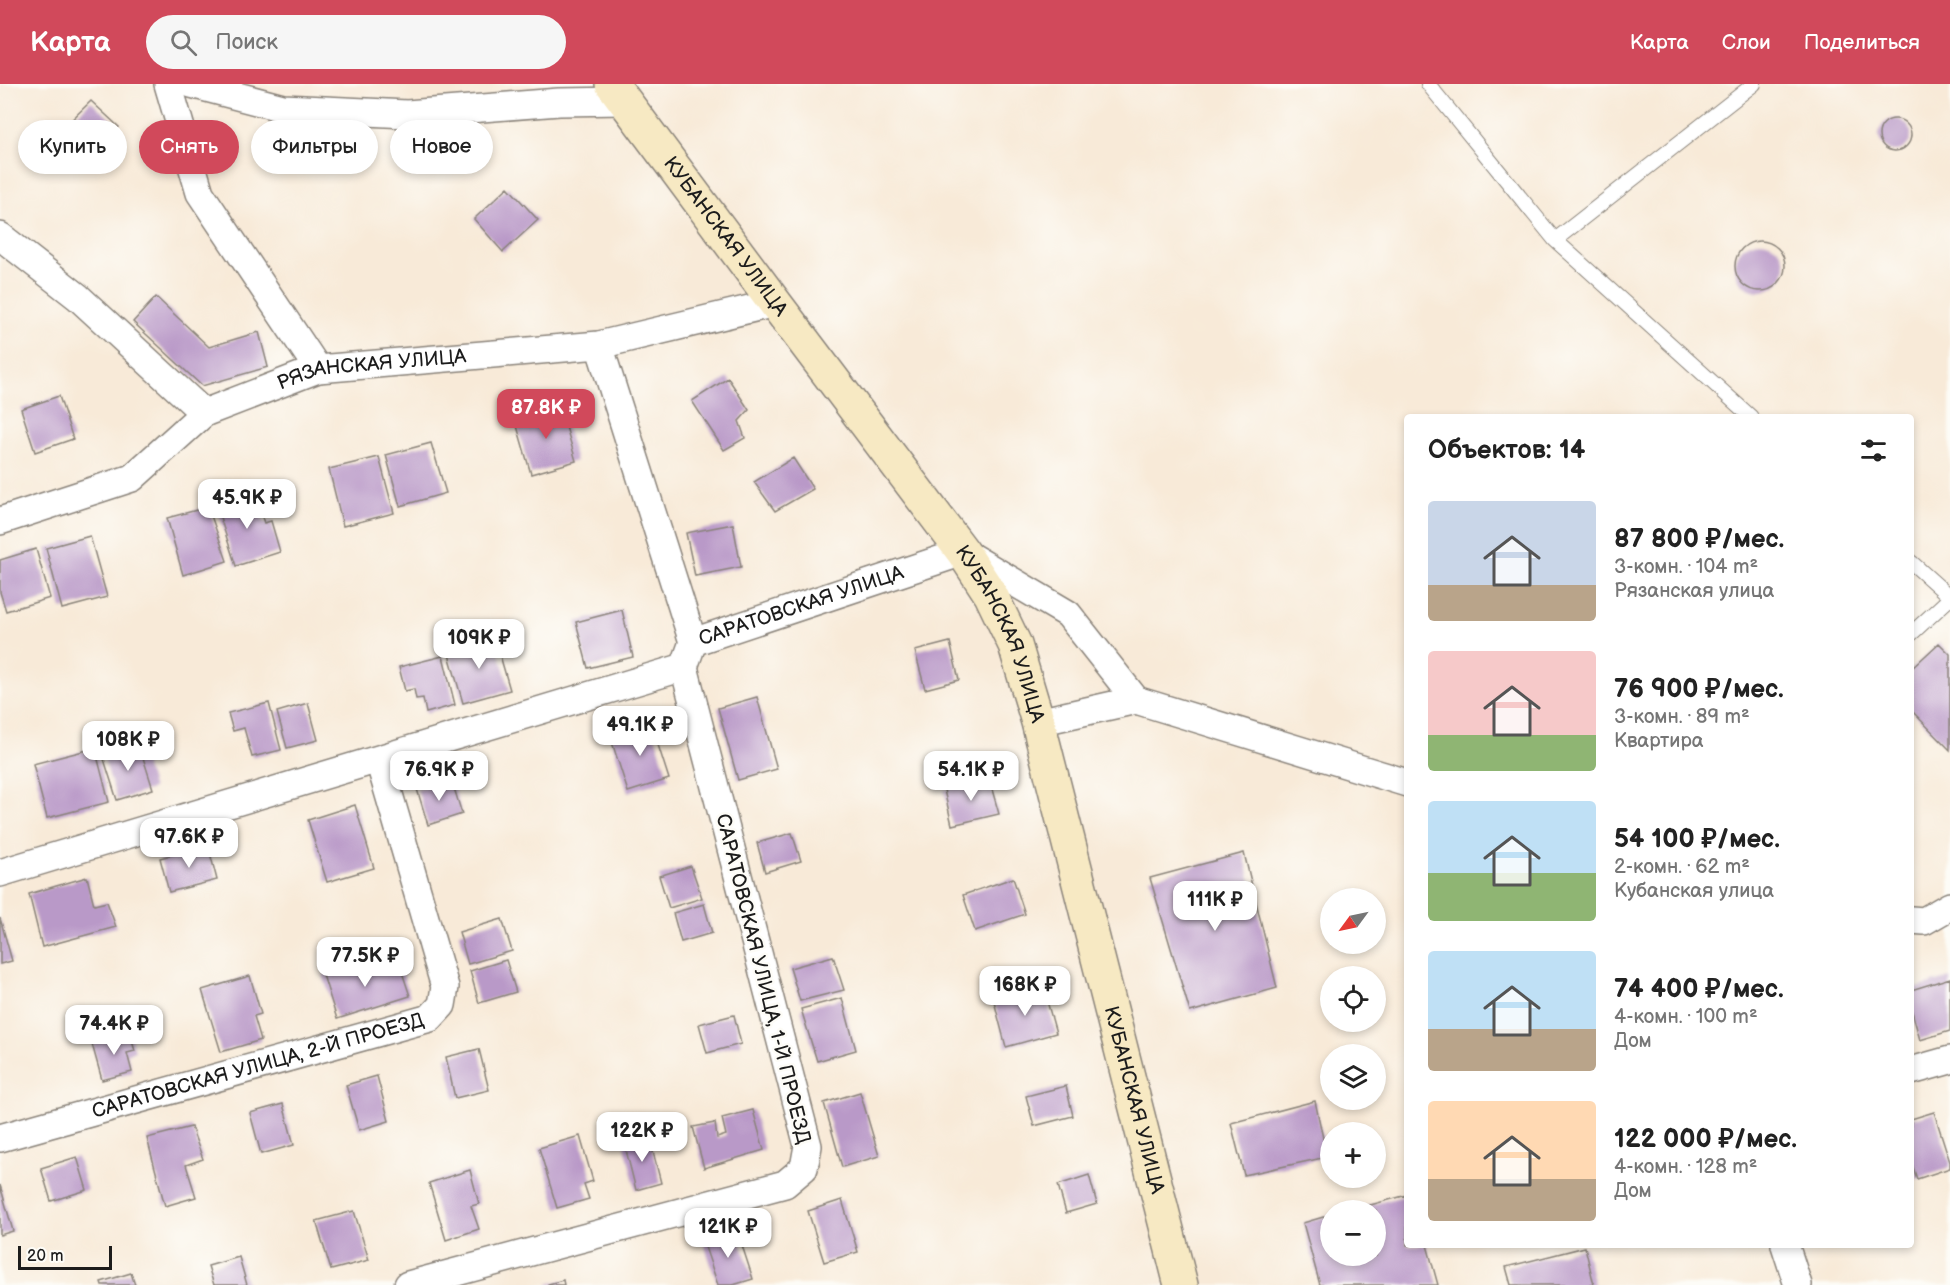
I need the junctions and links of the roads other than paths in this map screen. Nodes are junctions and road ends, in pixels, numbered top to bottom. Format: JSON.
{"nodes":[{"id":1,"x":168,"y":84,"type":"edge"},
{"id":2,"x":191,"y":84,"type":"edge"},
{"id":3,"x":1428,"y":84,"type":"edge"},
{"id":4,"x":1754,"y":84,"type":"edge"},
{"id":5,"x":619,"y":92,"type":"edge"},
{"id":6,"x":0,"y":236,"type":"edge"},
{"id":7,"x":1555,"y":240,"type":"junction"},
{"id":8,"x":775,"y":303,"type":"junction"},
{"id":9,"x":599,"y":345,"type":"junction"},
{"id":10,"x":318,"y":369,"type":"junction"},
{"id":11,"x":204,"y":412,"type":"junction"},
{"id":12,"x":1748,"y":414,"type":"edge"},
{"id":13,"x":0,"y":521,"type":"edge"},
{"id":14,"x":963,"y":552,"type":"junction"},
{"id":15,"x":1914,"y":565,"type":"edge"},
{"id":16,"x":1950,"y":598,"type":"edge"},
{"id":17,"x":1914,"y":630,"type":"edge"},
{"id":18,"x":689,"y":655,"type":"junction"},
{"id":19,"x":1136,"y":700,"type":"junction"},
{"id":20,"x":1038,"y":722,"type":"junction"},
{"id":21,"x":379,"y":760,"type":"junction"},
{"id":22,"x":1404,"y":782,"type":"edge"},
{"id":23,"x":0,"y":873,"type":"edge"},
{"id":24,"x":1950,"y":906,"type":"edge"},
{"id":25,"x":1914,"y":920,"type":"edge"},
{"id":26,"x":1950,"y":1060,"type":"edge"},
{"id":27,"x":1914,"y":1070,"type":"edge"},
{"id":28,"x":0,"y":1138,"type":"edge"},
{"id":29,"x":1786,"y":1248,"type":"edge"},
{"id":30,"x":408,"y":1285,"type":"edge"},
{"id":31,"x":1181,"y":1285,"type":"edge"},
{"id":32,"x":1798,"y":1285,"type":"edge"}],
"edges":[{"from":1,"to":10,"type":"street"},
{"from":2,"to":5,"type":"street"},
{"from":3,"to":7,"type":"lane"},
{"from":4,"to":7,"type":"lane"},
{"from":5,"to":8,"type":"street","name":"КУБАНСКАЯ УЛИЦА"},
{"from":6,"to":11,"type":"street"},
{"from":7,"to":12,"type":"lane"},
{"from":8,"to":9,"type":"street","name":"РЯЗАНСКАЯ УЛИЦА"},
{"from":8,"to":14,"type":"street","name":"КУБАНСКАЯ УЛИЦА"},
{"from":9,"to":10,"type":"street","name":"РЯЗАНСКАЯ УЛИЦА"},
{"from":9,"to":18,"type":"street","name":"САРАТОВСКАЯ УЛИЦА, 1-Й ПРОЕЗД"},
{"from":10,"to":11,"type":"street","name":"РЯЗАНСКАЯ УЛИЦА"},
{"from":11,"to":13,"type":"street","name":"РЯЗАНСКАЯ УЛИЦА"},
{"from":14,"to":18,"type":"street","name":"САРАТОВСКАЯ УЛИЦА"},
{"from":14,"to":19,"type":"street"},
{"from":14,"to":20,"type":"street","name":"КУБАНСКАЯ УЛИЦА"},
{"from":15,"to":16,"type":"lane"},
{"from":16,"to":17,"type":"lane"},
{"from":18,"to":21,"type":"street","name":"САРАТОВСКАЯ УЛИЦА"},
{"from":18,"to":30,"type":"street","name":"САРАТОВСКАЯ УЛИЦА, 1-Й ПРОЕЗД"},
{"from":19,"to":20,"type":"street"},
{"from":19,"to":22,"type":"street"},
{"from":20,"to":31,"type":"street","name":"КУБАНСКАЯ УЛИЦА"},
{"from":21,"to":23,"type":"street","name":"САРАТОВСКАЯ УЛИЦА"},
{"from":21,"to":28,"type":"street","name":"САРАТОВСКАЯ УЛИЦА, 2-Й ПРОЕЗД"},
{"from":24,"to":25,"type":"street"},
{"from":26,"to":27,"type":"street"},
{"from":29,"to":32,"type":"street"}]}
